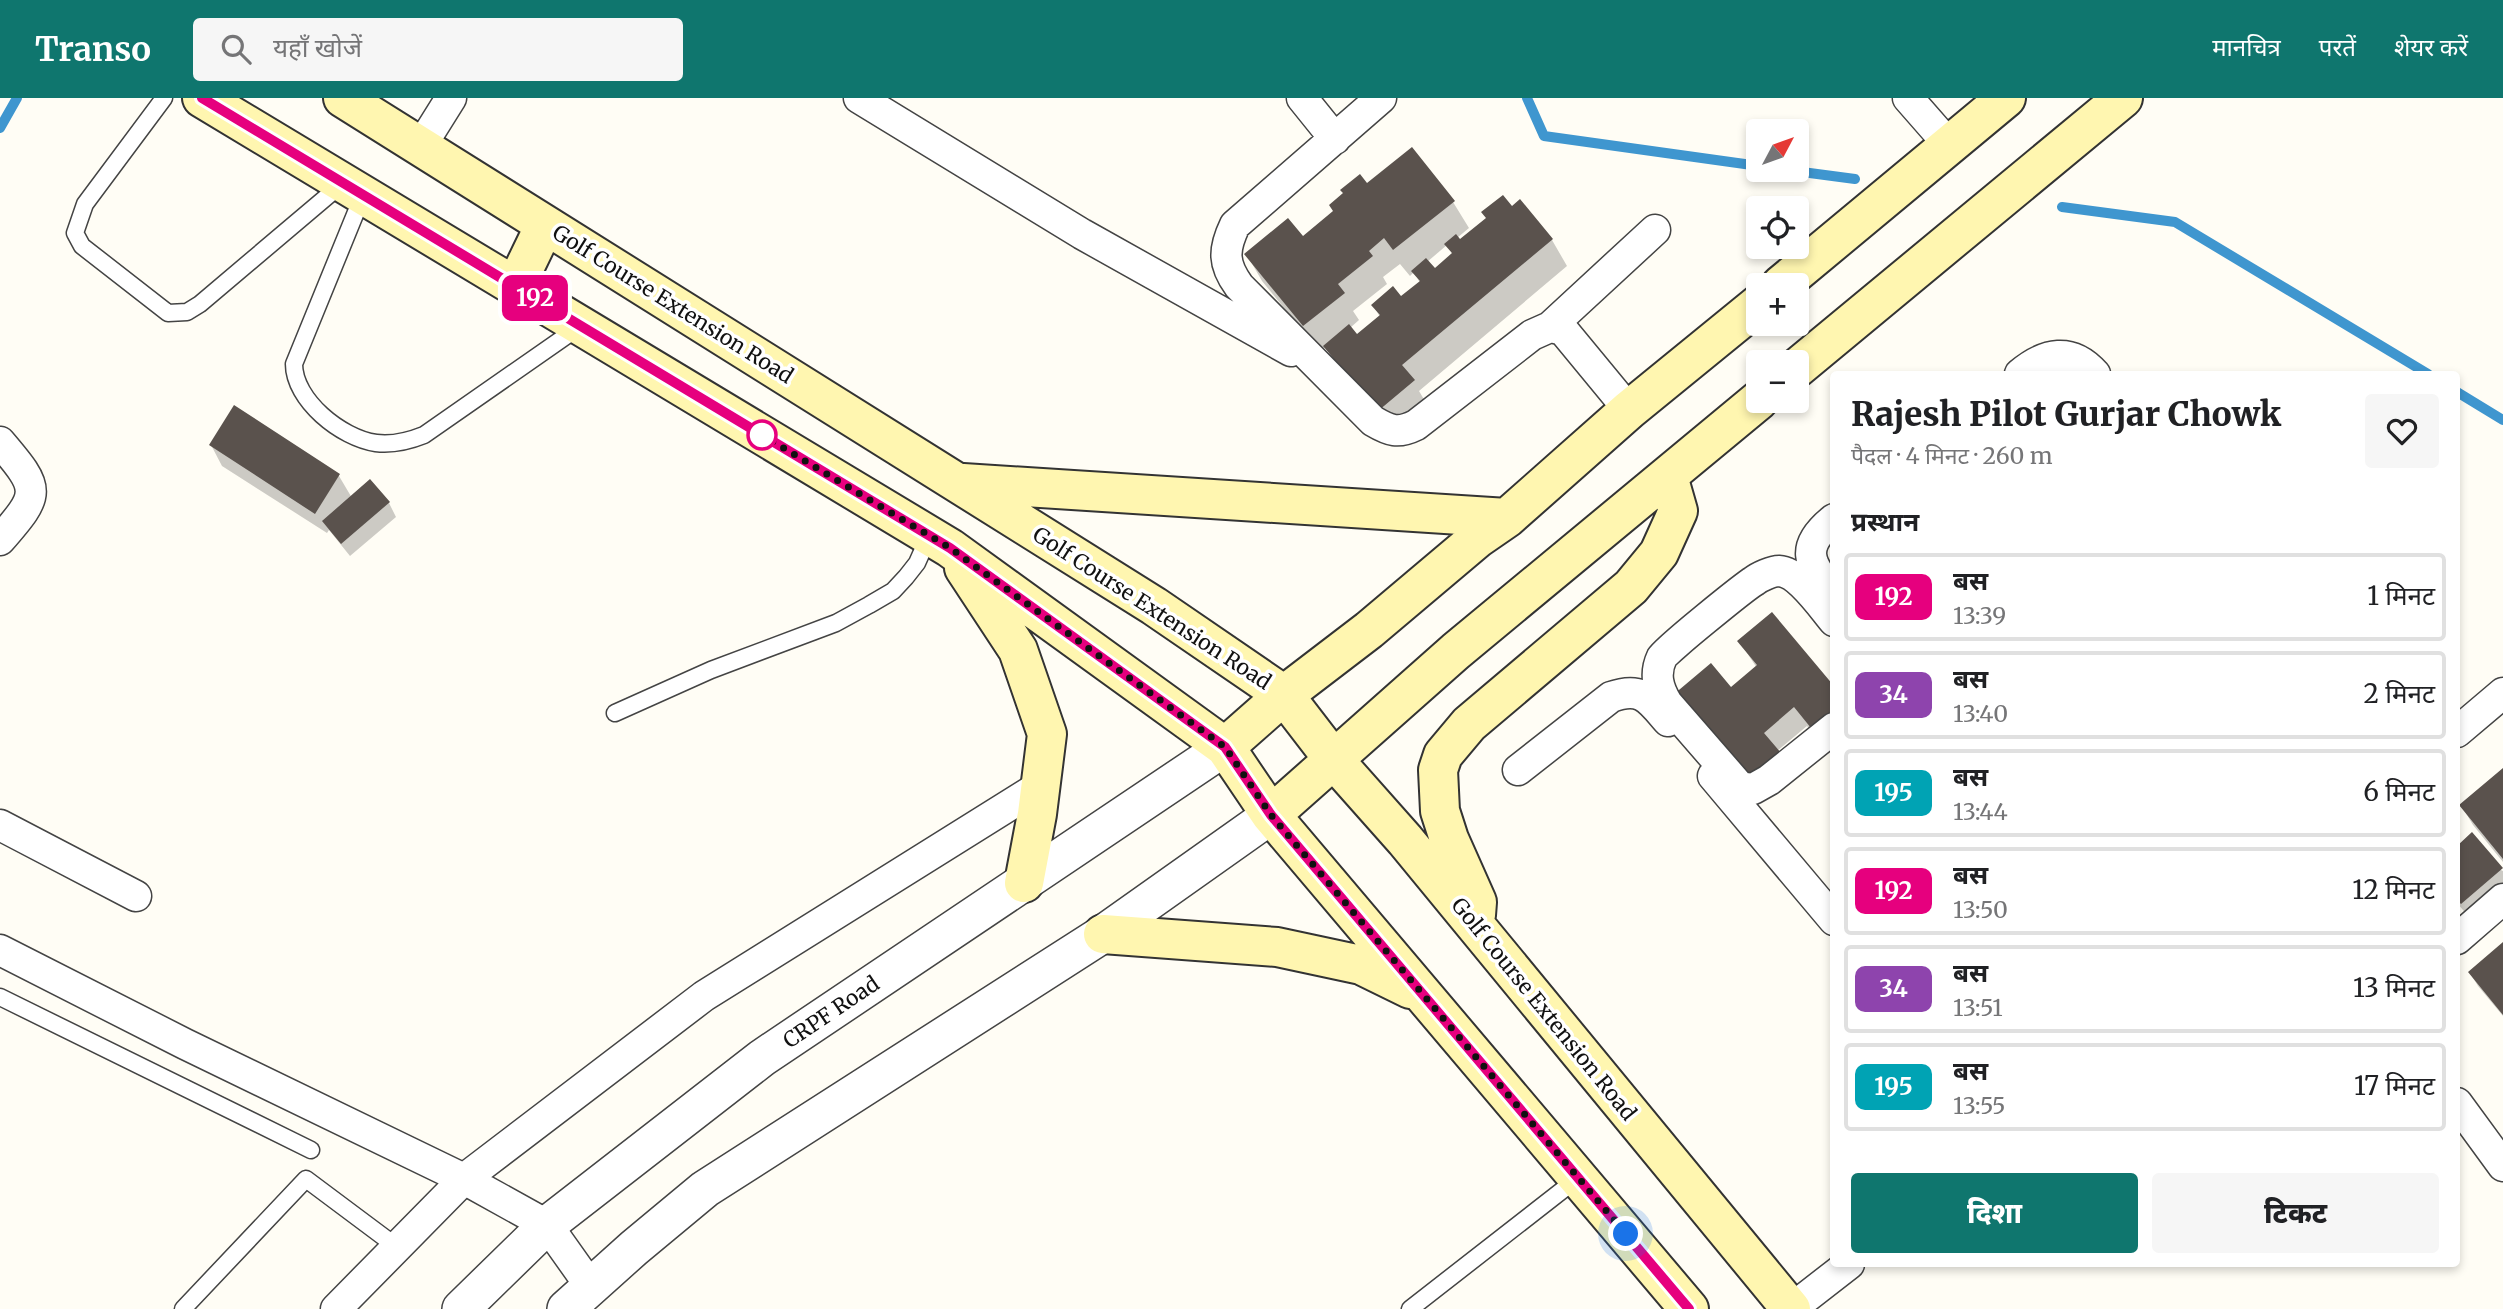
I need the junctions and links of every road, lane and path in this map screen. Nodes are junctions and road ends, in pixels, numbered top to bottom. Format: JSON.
{"nodes":[{"id":1,"x":164,"y":98,"type":"edge"},
{"id":2,"x":202,"y":98,"type":"edge"},
{"id":3,"x":343,"y":98,"type":"edge"},
{"id":4,"x":450,"y":98,"type":"edge"},
{"id":5,"x":859,"y":98,"type":"edge"},
{"id":6,"x":1302,"y":98,"type":"edge"},
{"id":7,"x":1381,"y":98,"type":"edge"},
{"id":8,"x":1908,"y":98,"type":"edge"},
{"id":9,"x":2006,"y":98,"type":"edge"},
{"id":10,"x":2123,"y":98,"type":"edge"},
{"id":11,"x":1335,"y":139,"type":"junction"},
{"id":12,"x":421,"y":146,"type":"junction"},
{"id":13,"x":1950,"y":146,"type":"junction"},
{"id":14,"x":353,"y":189,"type":"junction"},
{"id":15,"x":545,"y":225,"type":"junction"},
{"id":16,"x":1656,"y":230,"type":"dead end"},
{"id":17,"x":1796,"y":273,"type":"edge"},
{"id":18,"x":515,"y":287,"type":"junction"},
{"id":19,"x":1746,"y":315,"type":"edge"},
{"id":20,"x":581,"y":326,"type":"junction"},
{"id":21,"x":1550,"y":327,"type":"junction"},
{"id":22,"x":1809,"y":358,"type":"edge"},
{"id":23,"x":1322,"y":368,"type":"junction"},
{"id":24,"x":2024,"y":371,"type":"edge"},
{"id":25,"x":2092,"y":371,"type":"edge"},
{"id":26,"x":1629,"y":410,"type":"junction"},
{"id":27,"x":1746,"y":411,"type":"edge"},
{"id":28,"x":0,"y":442,"type":"edge"},
{"id":29,"x":1668,"y":475,"type":"junction"},
{"id":30,"x":957,"y":482,"type":"junction"},
{"id":31,"x":1507,"y":518,"type":"junction"},
{"id":32,"x":1830,"y":522,"type":"edge"},
{"id":33,"x":0,"y":540,"type":"edge"},
{"id":34,"x":939,"y":542,"type":"junction"},
{"id":35,"x":1830,"y":588,"type":"edge"},
{"id":36,"x":1830,"y":616,"type":"edge"},
{"id":37,"x":2503,"y":693,"type":"edge"},
{"id":38,"x":1284,"y":695,"type":"junction"},
{"id":39,"x":615,"y":713,"type":"dead end"},
{"id":40,"x":2460,"y":729,"type":"edge"},
{"id":41,"x":1830,"y":732,"type":"edge"},
{"id":42,"x":1225,"y":747,"type":"junction"},
{"id":43,"x":1334,"y":760,"type":"junction"},
{"id":44,"x":1518,"y":770,"type":"dead end"},
{"id":45,"x":1040,"y":786,"type":"junction"},
{"id":46,"x":1271,"y":815,"type":"junction"},
{"id":47,"x":0,"y":825,"type":"edge"},
{"id":48,"x":1024,"y":883,"type":"junction"},
{"id":49,"x":136,"y":896,"type":"dead end"},
{"id":50,"x":2503,"y":899,"type":"edge"},
{"id":51,"x":1830,"y":915,"type":"edge"},
{"id":52,"x":1475,"y":925,"type":"junction"},
{"id":53,"x":1103,"y":934,"type":"junction"},
{"id":54,"x":2460,"y":936,"type":"edge"},
{"id":55,"x":0,"y":950,"type":"edge"},
{"id":56,"x":1424,"y":996,"type":"junction"},
{"id":57,"x":0,"y":997,"type":"edge"},
{"id":58,"x":2460,"y":1107,"type":"edge"},
{"id":59,"x":312,"y":1150,"type":"dead end"},
{"id":60,"x":2503,"y":1166,"type":"edge"},
{"id":61,"x":1578,"y":1178,"type":"junction"},
{"id":62,"x":464,"y":1179,"type":"junction"},
{"id":63,"x":547,"y":1226,"type":"junction"},
{"id":64,"x":397,"y":1247,"type":"junction"},
{"id":65,"x":1845,"y":1267,"type":"edge"},
{"id":66,"x":579,"y":1298,"type":"edge"},
{"id":67,"x":183,"y":1309,"type":"edge"},
{"id":68,"x":336,"y":1309,"type":"edge"},
{"id":69,"x":461,"y":1309,"type":"edge"},
{"id":70,"x":1410,"y":1309,"type":"edge"},
{"id":71,"x":1689,"y":1309,"type":"edge"},
{"id":72,"x":1791,"y":1309,"type":"edge"}],
"edges":[{"from":1,"to":14,"type":"lane"},
{"from":2,"to":14,"type":"main road"},
{"from":3,"to":12,"type":"main road","name":"Golf Course Extension Road"},
{"from":4,"to":12,"type":"street"},
{"from":5,"to":23,"type":"street"},
{"from":6,"to":11,"type":"street"},
{"from":7,"to":11,"type":"street"},
{"from":8,"to":13,"type":"street"},
{"from":9,"to":13,"type":"main road"},
{"from":10,"to":22,"type":"main road"},
{"from":11,"to":23,"type":"street"},
{"from":12,"to":15,"type":"main road","name":"Golf Course Extension Road"},
{"from":13,"to":17,"type":"main road"},
{"from":14,"to":18,"type":"main road"},
{"from":14,"to":20,"type":"lane"},
{"from":15,"to":18,"type":"main road"},
{"from":15,"to":30,"type":"main road","name":"Golf Course Extension Road"},
{"from":16,"to":21,"type":"street"},
{"from":18,"to":20,"type":"main road"},
{"from":19,"to":26,"type":"main road"},
{"from":20,"to":34,"type":"main road"},
{"from":21,"to":23,"type":"street"},
{"from":21,"to":26,"type":"street"},
{"from":24,"to":25,"type":"street"},
{"from":26,"to":31,"type":"main road"},
{"from":27,"to":29,"type":"main road"},
{"from":28,"to":33,"type":"street"},
{"from":29,"to":43,"type":"main road"},
{"from":29,"to":52,"type":"main road"},
{"from":30,"to":31,"type":"main road"},
{"from":30,"to":38,"type":"main road","name":"Golf Course Extension Road"},
{"from":31,"to":38,"type":"main road"},
{"from":32,"to":35,"type":"street"},
{"from":34,"to":39,"type":"lane"},
{"from":34,"to":42,"type":"main road"},
{"from":34,"to":45,"type":"main road"},
{"from":36,"to":41,"type":"street"},
{"from":37,"to":40,"type":"street"},
{"from":38,"to":42,"type":"main road"},
{"from":38,"to":43,"type":"main road","name":"Golf Course Extension Road"},
{"from":42,"to":46,"type":"main road"},
{"from":42,"to":48,"type":"street","name":"CRPF Road"},
{"from":43,"to":46,"type":"main road"},
{"from":43,"to":52,"type":"main road","name":"Golf Course Extension Road"},
{"from":44,"to":51,"type":"street"},
{"from":45,"to":48,"type":"main road"},
{"from":45,"to":62,"type":"street"},
{"from":46,"to":53,"type":"street"},
{"from":46,"to":56,"type":"main road"},
{"from":47,"to":49,"type":"street"},
{"from":48,"to":63,"type":"street","name":"CRPF Road"},
{"from":50,"to":54,"type":"street"},
{"from":52,"to":72,"type":"main road","name":"Golf Course Extension Road"},
{"from":53,"to":56,"type":"main road"},
{"from":53,"to":66,"type":"street"},
{"from":55,"to":62,"type":"street"},
{"from":56,"to":61,"type":"main road"},
{"from":57,"to":59,"type":"lane"},
{"from":58,"to":60,"type":"street"},
{"from":61,"to":70,"type":"lane"},
{"from":61,"to":71,"type":"main road"},
{"from":62,"to":63,"type":"street"},
{"from":62,"to":64,"type":"street"},
{"from":63,"to":66,"type":"street"},
{"from":63,"to":69,"type":"street","name":"CRPF Road"},
{"from":64,"to":67,"type":"lane"},
{"from":64,"to":68,"type":"street"},
{"from":65,"to":72,"type":"street"}]}
